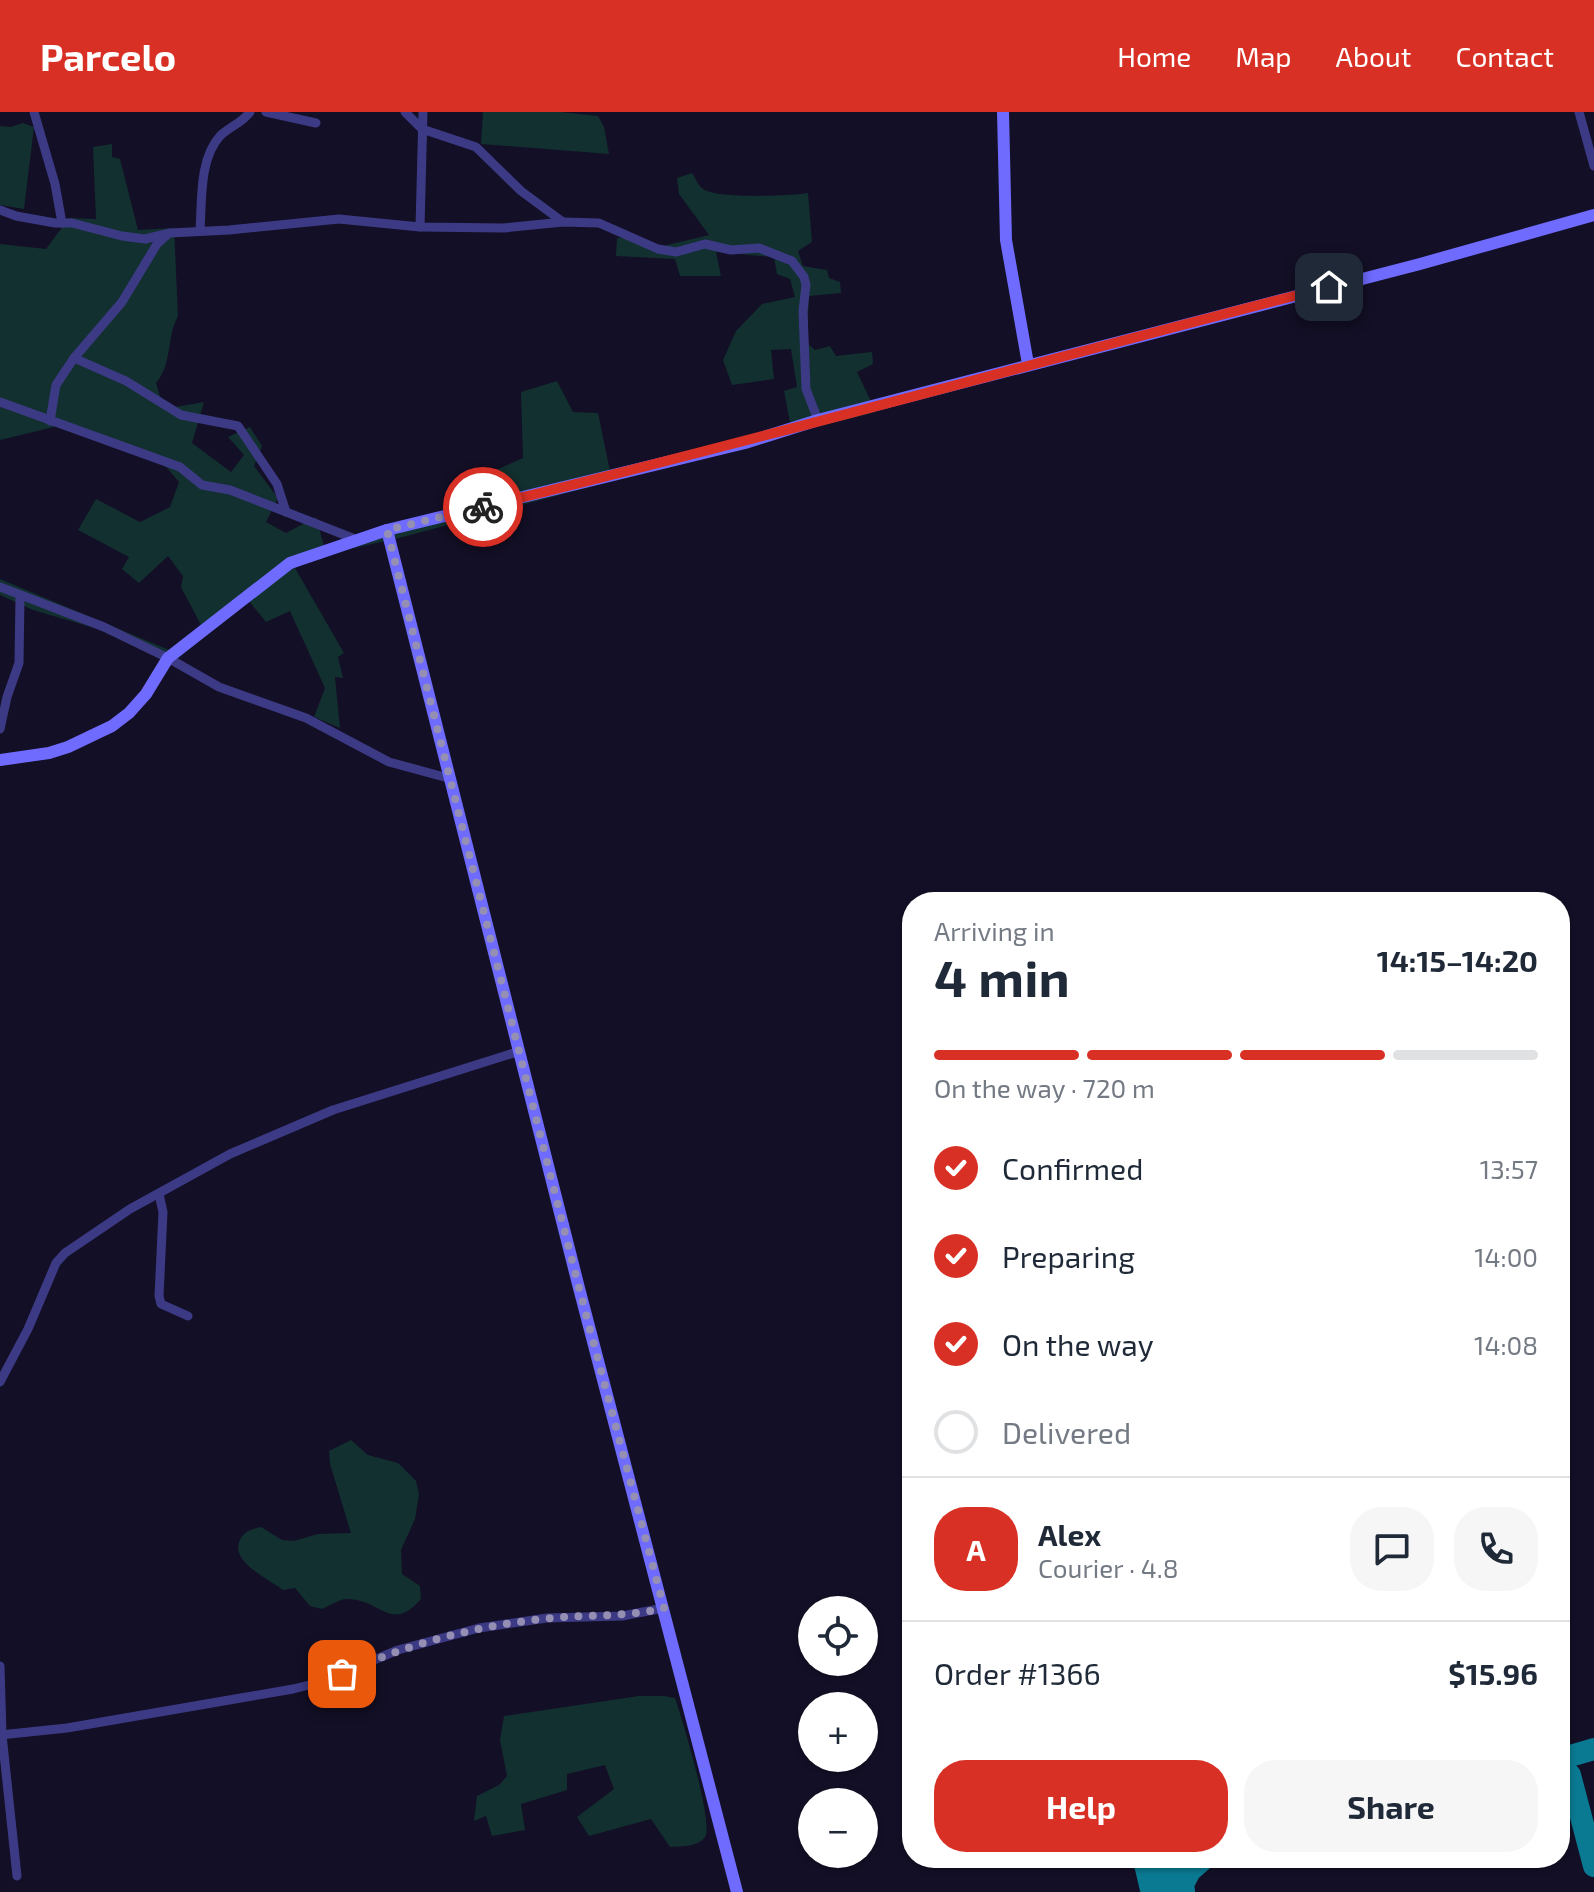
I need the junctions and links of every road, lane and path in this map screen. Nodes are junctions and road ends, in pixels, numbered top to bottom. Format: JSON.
{"nodes":[{"id":1,"x":34,"y":112,"type":"edge"},
{"id":2,"x":250,"y":112,"type":"edge"},
{"id":3,"x":266,"y":112,"type":"edge"},
{"id":4,"x":405,"y":112,"type":"edge"},
{"id":5,"x":423,"y":112,"type":"edge"},
{"id":6,"x":1003,"y":112,"type":"edge"},
{"id":7,"x":1579,"y":112,"type":"edge"},
{"id":8,"x":316,"y":123,"type":"dead end"},
{"id":9,"x":422,"y":129,"type":"junction"},
{"id":10,"x":1594,"y":166,"type":"edge"},
{"id":11,"x":0,"y":210,"type":"edge"},
{"id":12,"x":1594,"y":215,"type":"edge"},
{"id":13,"x":563,"y":222,"type":"junction"},
{"id":14,"x":62,"y":223,"type":"junction"},
{"id":15,"x":420,"y":227,"type":"junction"},
{"id":16,"x":200,"y":230,"type":"junction"},
{"id":17,"x":170,"y":233,"type":"junction"},
{"id":18,"x":74,"y":358,"type":"junction"},
{"id":19,"x":1028,"y":364,"type":"junction"},
{"id":20,"x":0,"y":402,"type":"edge"},
{"id":21,"x":818,"y":420,"type":"junction"},
{"id":22,"x":50,"y":421,"type":"junction"},
{"id":23,"x":286,"y":512,"type":"junction"},
{"id":24,"x":387,"y":530,"type":"junction"},
{"id":25,"x":355,"y":539,"type":"junction"},
{"id":26,"x":0,"y":587,"type":"edge"},
{"id":27,"x":20,"y":596,"type":"junction"},
{"id":28,"x":168,"y":658,"type":"junction"},
{"id":29,"x":0,"y":729,"type":"edge"},
{"id":30,"x":0,"y":760,"type":"edge"},
{"id":31,"x":448,"y":778,"type":"junction"},
{"id":32,"x":520,"y":1051,"type":"junction"},
{"id":33,"x":159,"y":1194,"type":"junction"},
{"id":34,"x":188,"y":1316,"type":"dead end"},
{"id":35,"x":0,"y":1382,"type":"edge"},
{"id":36,"x":664,"y":1608,"type":"junction"},
{"id":37,"x":0,"y":1666,"type":"edge"},
{"id":38,"x":1,"y":1735,"type":"edge"},
{"id":39,"x":17,"y":1876,"type":"dead end"},
{"id":40,"x":737,"y":1892,"type":"edge"}],
"edges":[{"from":1,"to":14,"type":"street"},
{"from":2,"to":16,"type":"street"},
{"from":3,"to":8,"type":"street"},
{"from":4,"to":9,"type":"street"},
{"from":5,"to":9,"type":"street"},
{"from":6,"to":19,"type":"street"},
{"from":7,"to":10,"type":"street"},
{"from":9,"to":13,"type":"street"},
{"from":9,"to":15,"type":"street"},
{"from":11,"to":14,"type":"street"},
{"from":12,"to":19,"type":"street"},
{"from":13,"to":15,"type":"street"},
{"from":13,"to":21,"type":"street"},
{"from":14,"to":17,"type":"street"},
{"from":15,"to":16,"type":"street"},
{"from":16,"to":17,"type":"street"},
{"from":17,"to":18,"type":"street"},
{"from":18,"to":22,"type":"street"},
{"from":18,"to":23,"type":"street"},
{"from":19,"to":21,"type":"street"},
{"from":20,"to":22,"type":"street"},
{"from":21,"to":24,"type":"street"},
{"from":22,"to":23,"type":"street"},
{"from":23,"to":25,"type":"street"},
{"from":24,"to":25,"type":"street"},
{"from":24,"to":31,"type":"street"},
{"from":25,"to":28,"type":"street"},
{"from":26,"to":27,"type":"street"},
{"from":27,"to":28,"type":"street"},
{"from":27,"to":29,"type":"street"},
{"from":28,"to":30,"type":"street"},
{"from":28,"to":31,"type":"street"},
{"from":31,"to":32,"type":"street"},
{"from":32,"to":33,"type":"street"},
{"from":32,"to":36,"type":"street"},
{"from":33,"to":34,"type":"street"},
{"from":33,"to":35,"type":"street"},
{"from":36,"to":38,"type":"street"},
{"from":36,"to":40,"type":"street"},
{"from":37,"to":38,"type":"street"},
{"from":38,"to":39,"type":"street"}]}
